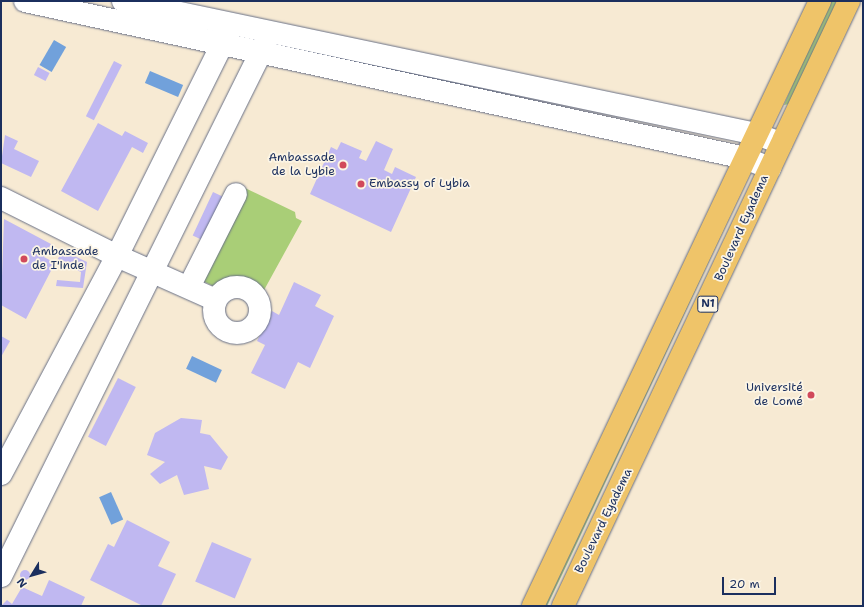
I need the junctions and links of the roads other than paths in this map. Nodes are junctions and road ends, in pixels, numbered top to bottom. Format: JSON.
{"nodes":[{"id":1,"x":25,"y":1,"type":"edge"},
{"id":2,"x":123,"y":1,"type":"edge"},
{"id":3,"x":820,"y":1,"type":"edge"},
{"id":4,"x":849,"y":1,"type":"edge"},
{"id":5,"x":232,"y":24,"type":"junction"},
{"id":6,"x":271,"y":32,"type":"junction"},
{"id":7,"x":222,"y":46,"type":"junction"},
{"id":8,"x":260,"y":55,"type":"junction"},
{"id":9,"x":756,"y":134,"type":"junction"},
{"id":10,"x":781,"y":143,"type":"junction"},
{"id":11,"x":745,"y":158,"type":"junction"},
{"id":12,"x":770,"y":168,"type":"junction"},
{"id":13,"x":236,"y":194,"type":"dead end"},
{"id":14,"x":1,"y":198,"type":"edge"},
{"id":15,"x":117,"y":256,"type":"junction"},
{"id":16,"x":153,"y":271,"type":"junction"},
{"id":17,"x":189,"y":287,"type":"junction"},
{"id":18,"x":216,"y":300,"type":"dead end"},
{"id":19,"x":1,"y":474,"type":"edge"},
{"id":20,"x":1,"y":576,"type":"edge"},
{"id":21,"x":533,"y":606,"type":"edge"},
{"id":22,"x":563,"y":606,"type":"edge"}],
"edges":[{"from":1,"to":7,"type":"street"},
{"from":2,"to":5,"type":"street"},
{"from":3,"to":9,"type":"highway","number":"N1"},
{"from":4,"to":10,"type":"highway","name":"Boulevard Eyadema","number":"N1"},
{"from":5,"to":6,"type":"street"},
{"from":5,"to":7,"type":"street"},
{"from":6,"to":8,"type":"street"},
{"from":6,"to":9,"type":"street"},
{"from":7,"to":8,"type":"street"},
{"from":7,"to":15,"type":"street"},
{"from":8,"to":11,"type":"street"},
{"from":8,"to":16,"type":"street"},
{"from":9,"to":10,"type":"street"},
{"from":9,"to":11,"type":"highway","number":"N1"},
{"from":10,"to":12,"type":"highway","name":"Boulevard Eyadema","number":"N1"},
{"from":11,"to":12,"type":"street"},
{"from":11,"to":21,"type":"highway","number":"N1"},
{"from":12,"to":22,"type":"highway","name":"Boulevard Eyadema","number":"N1"},
{"from":13,"to":17,"type":"street"},
{"from":14,"to":15,"type":"street"},
{"from":15,"to":16,"type":"street"},
{"from":15,"to":19,"type":"street"},
{"from":16,"to":17,"type":"street"},
{"from":16,"to":20,"type":"street"},
{"from":17,"to":18,"type":"street"}]}
